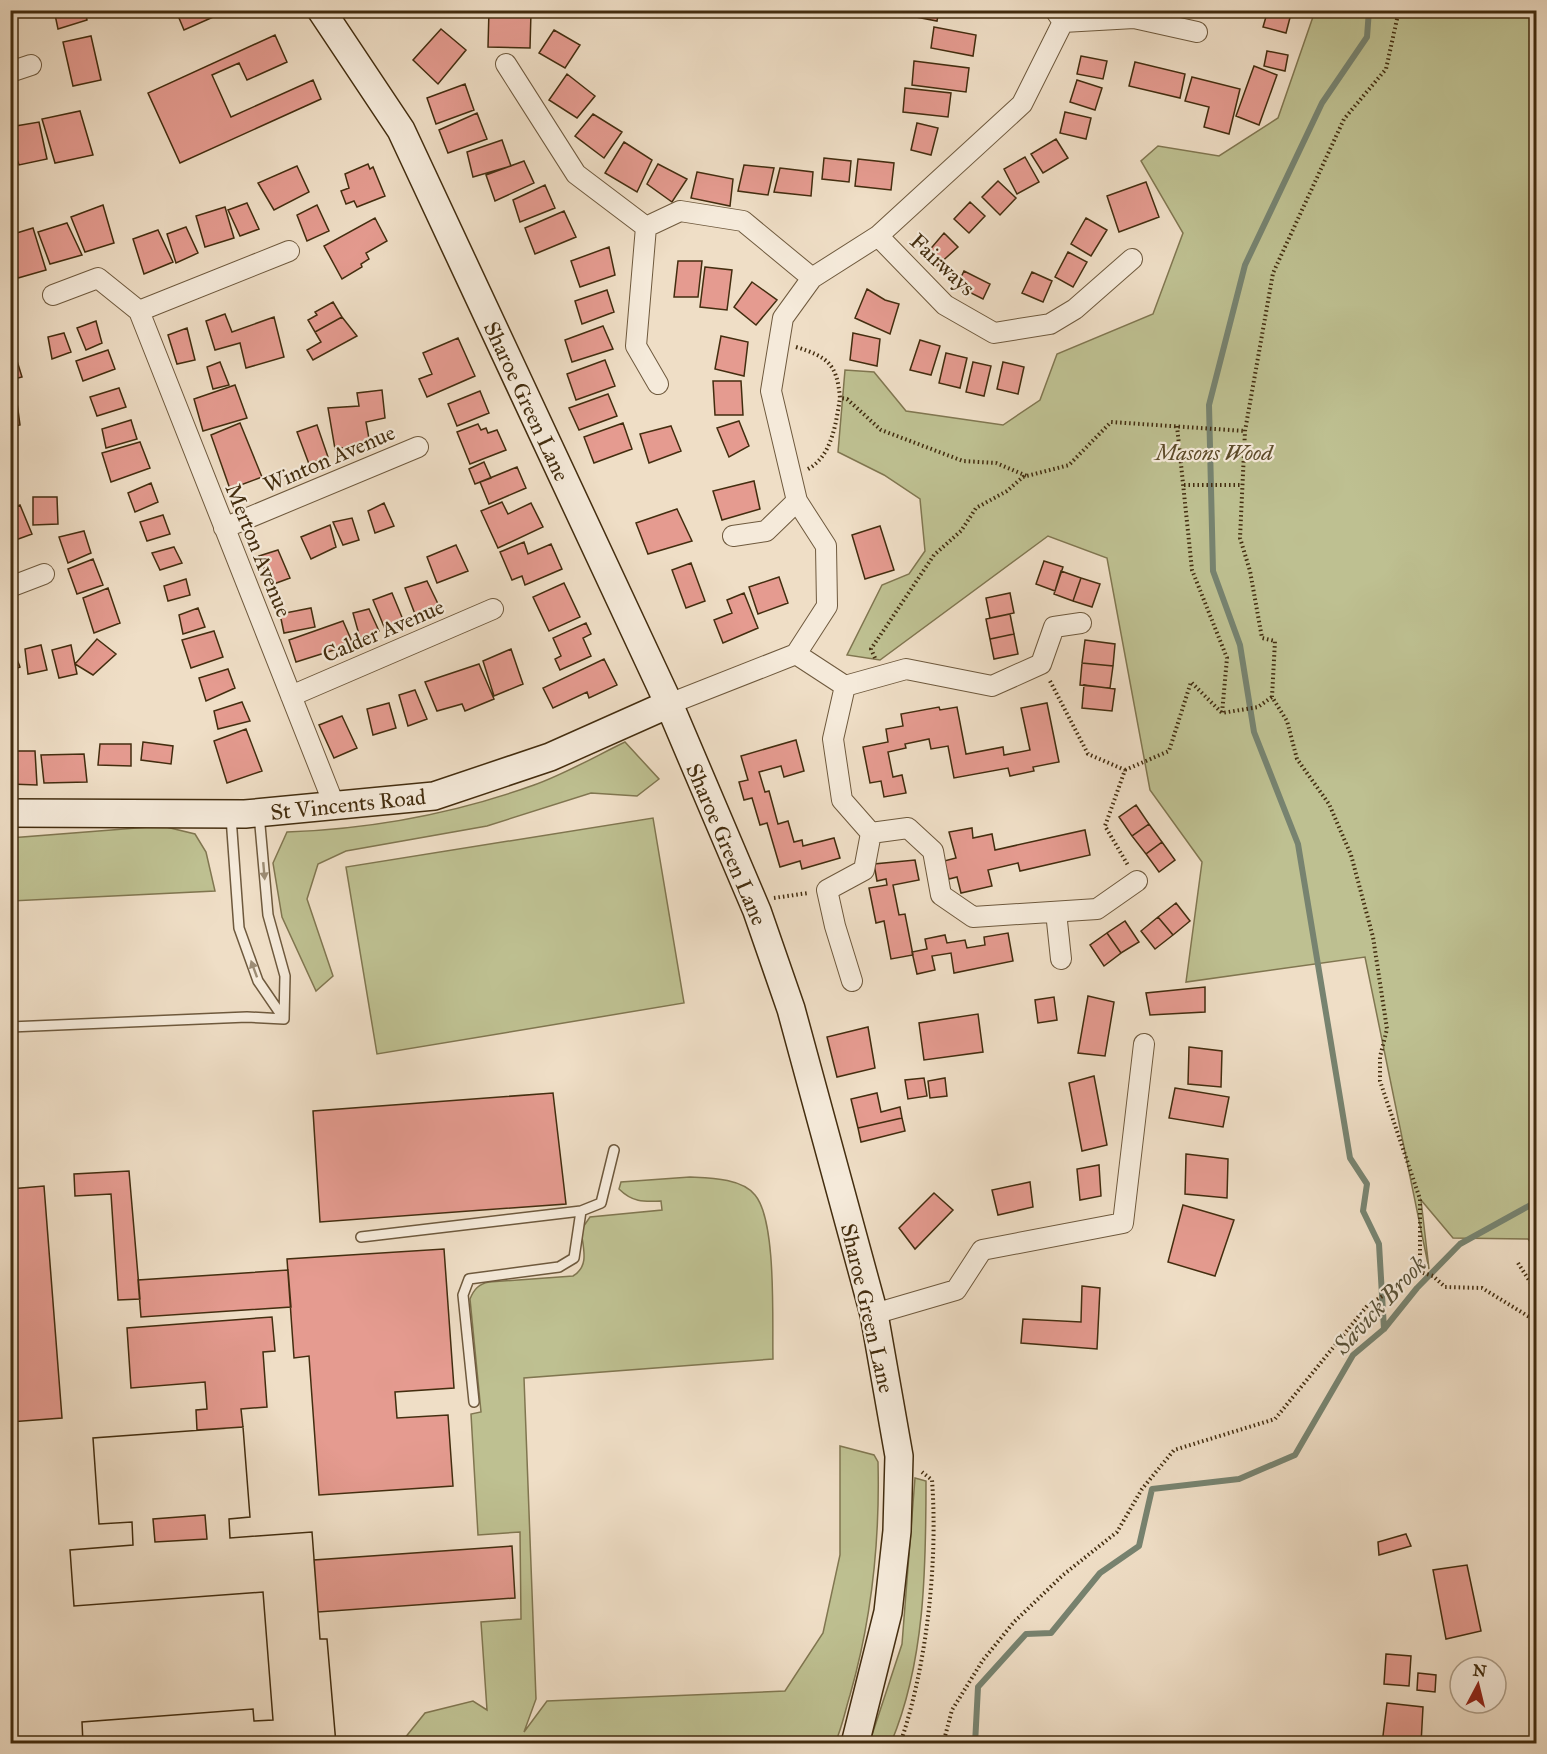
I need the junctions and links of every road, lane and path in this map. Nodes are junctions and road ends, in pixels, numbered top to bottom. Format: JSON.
{"nodes":[{"id":1,"x":321,"y":10,"type":"edge"},
{"id":2,"x":1399,"y":10,"type":"edge"},
{"id":3,"x":1059,"y":16,"type":"edge"},
{"id":4,"x":1197,"y":32,"type":"dead end"},
{"id":5,"x":506,"y":64,"type":"dead end"},
{"id":6,"x":31,"y":65,"type":"dead end"},
{"id":7,"x":10,"y":72,"type":"edge"},
{"id":8,"x":646,"y":227,"type":"junction"},
{"id":9,"x":878,"y":236,"type":"junction"},
{"id":10,"x":289,"y":251,"type":"dead end"},
{"id":11,"x":1132,"y":259,"type":"dead end"},
{"id":12,"x":812,"y":278,"type":"junction"},
{"id":13,"x":53,"y":295,"type":"dead end"},
{"id":14,"x":139,"y":310,"type":"junction"},
{"id":15,"x":781,"y":342,"type":"junction"},
{"id":16,"x":658,"y":384,"type":"dead end"},
{"id":17,"x":840,"y":398,"type":"junction"},
{"id":18,"x":1177,"y":426,"type":"junction"},
{"id":19,"x":1245,"y":431,"type":"junction"},
{"id":20,"x":418,"y":447,"type":"dead end"},
{"id":21,"x":1027,"y":476,"type":"junction"},
{"id":22,"x":791,"y":478,"type":"junction"},
{"id":23,"x":1184,"y":485,"type":"junction"},
{"id":24,"x":1242,"y":485,"type":"junction"},
{"id":25,"x":797,"y":501,"type":"junction"},
{"id":26,"x":225,"y":528,"type":"junction"},
{"id":27,"x":733,"y":536,"type":"dead end"},
{"id":28,"x":44,"y":574,"type":"dead end"},
{"id":29,"x":10,"y":587,"type":"edge"},
{"id":30,"x":493,"y":609,"type":"dead end"},
{"id":31,"x":1081,"y":623,"type":"dead end"},
{"id":32,"x":796,"y":654,"type":"junction"},
{"id":33,"x":1041,"y":664,"type":"junction"},
{"id":34,"x":883,"y":676,"type":"junction"},
{"id":35,"x":845,"y":686,"type":"junction"},
{"id":36,"x":291,"y":696,"type":"junction"},
{"id":37,"x":1272,"y":697,"type":"junction"},
{"id":38,"x":669,"y":705,"type":"junction"},
{"id":39,"x":1222,"y":713,"type":"junction"},
{"id":40,"x":1124,"y":770,"type":"junction"},
{"id":41,"x":335,"y":807,"type":"junction"},
{"id":42,"x":10,"y":813,"type":"edge"},
{"id":43,"x":259,"y":813,"type":"junction"},
{"id":44,"x":231,"y":814,"type":"junction"},
{"id":45,"x":871,"y":832,"type":"junction"},
{"id":46,"x":1137,"y":881,"type":"joint"},
{"id":47,"x":827,"y":890,"type":"junction"},
{"id":48,"x":753,"y":902,"type":"junction"},
{"id":49,"x":1056,"y":912,"type":"junction"},
{"id":50,"x":1061,"y":959,"type":"dead end"},
{"id":51,"x":852,"y":981,"type":"dead end"},
{"id":52,"x":284,"y":1019,"type":"junction"},
{"id":53,"x":10,"y":1027,"type":"edge"},
{"id":54,"x":1144,"y":1044,"type":"dead end"},
{"id":55,"x":614,"y":1150,"type":"dead end"},
{"id":56,"x":581,"y":1211,"type":"junction"},
{"id":57,"x":361,"y":1237,"type":"dead end"},
{"id":58,"x":1518,"y":1263,"type":"dead end"},
{"id":59,"x":1422,"y":1272,"type":"junction"},
{"id":60,"x":1536,"y":1291,"type":"edge"},
{"id":61,"x":874,"y":1314,"type":"junction"},
{"id":62,"x":1536,"y":1321,"type":"edge"},
{"id":63,"x":474,"y":1402,"type":"dead end"},
{"id":64,"x":899,"y":1456,"type":"junction"},
{"id":65,"x":855,"y":1743,"type":"edge"},
{"id":66,"x":900,"y":1743,"type":"edge"},
{"id":67,"x":943,"y":1743,"type":"edge"}],
"edges":[{"from":1,"to":38,"type":"street","name":"Sharoe Green Lane"},
{"from":2,"to":19,"type":"path"},
{"from":3,"to":4,"type":"street","name":"Fairways"},
{"from":3,"to":9,"type":"street","name":"Fairways"},
{"from":5,"to":8,"type":"street"},
{"from":6,"to":7,"type":"street"},
{"from":8,"to":12,"type":"street"},
{"from":8,"to":16,"type":"street"},
{"from":9,"to":11,"type":"street","name":"Fairways"},
{"from":9,"to":12,"type":"street","name":"Fairways"},
{"from":10,"to":14,"type":"street"},
{"from":12,"to":15,"type":"street","name":"Fairways"},
{"from":13,"to":14,"type":"street"},
{"from":14,"to":26,"type":"street","name":"Merton Avenue"},
{"from":15,"to":17,"type":"path"},
{"from":15,"to":22,"type":"street","name":"Fairways"},
{"from":17,"to":21,"type":"path"},
{"from":17,"to":22,"type":"path"},
{"from":18,"to":19,"type":"path"},
{"from":18,"to":21,"type":"path"},
{"from":18,"to":23,"type":"path"},
{"from":19,"to":24,"type":"path"},
{"from":20,"to":26,"type":"street","name":"Winton Avenue"},
{"from":21,"to":34,"type":"path"},
{"from":22,"to":25,"type":"street","name":"Fairways"},
{"from":23,"to":24,"type":"path"},
{"from":23,"to":39,"type":"path"},
{"from":24,"to":37,"type":"path"},
{"from":25,"to":27,"type":"street"},
{"from":25,"to":32,"type":"street","name":"Fairways"},
{"from":26,"to":36,"type":"street","name":"Merton Avenue"},
{"from":28,"to":29,"type":"street"},
{"from":30,"to":36,"type":"street","name":"Calder Avenue"},
{"from":31,"to":33,"type":"street"},
{"from":32,"to":35,"type":"street"},
{"from":32,"to":38,"type":"street"},
{"from":33,"to":34,"type":"street"},
{"from":33,"to":40,"type":"path"},
{"from":34,"to":35,"type":"street"},
{"from":35,"to":45,"type":"street"},
{"from":36,"to":41,"type":"street","name":"Merton Avenue"},
{"from":37,"to":39,"type":"path"},
{"from":37,"to":59,"type":"path"},
{"from":38,"to":41,"type":"street","name":"St Vincents Road"},
{"from":38,"to":48,"type":"street","name":"Sharoe Green Lane"},
{"from":39,"to":40,"type":"path"},
{"from":40,"to":46,"type":"path"},
{"from":41,"to":43,"type":"street","name":"St Vincents Road"},
{"from":42,"to":44,"type":"street","name":"St Vincents Road"},
{"from":43,"to":44,"type":"street","name":"St Vincents Road"},
{"from":43,"to":52,"type":"lane","one_way":true},
{"from":52,"to":44,"type":"lane","one_way":true},
{"from":45,"to":47,"type":"street"},
{"from":45,"to":49,"type":"street"},
{"from":46,"to":49,"type":"street"},
{"from":47,"to":48,"type":"path"},
{"from":47,"to":51,"type":"street"},
{"from":48,"to":61,"type":"street","name":"Sharoe Green Lane"},
{"from":49,"to":50,"type":"street"},
{"from":52,"to":53,"type":"lane"},
{"from":54,"to":61,"type":"street"},
{"from":55,"to":56,"type":"lane"},
{"from":56,"to":57,"type":"lane"},
{"from":56,"to":63,"type":"lane"},
{"from":58,"to":60,"type":"path"},
{"from":59,"to":62,"type":"path"},
{"from":59,"to":67,"type":"path"},
{"from":61,"to":64,"type":"street","name":"Sharoe Green Lane"},
{"from":64,"to":65,"type":"street","name":"Sharoe Green Lane"},
{"from":64,"to":66,"type":"path"}]}
